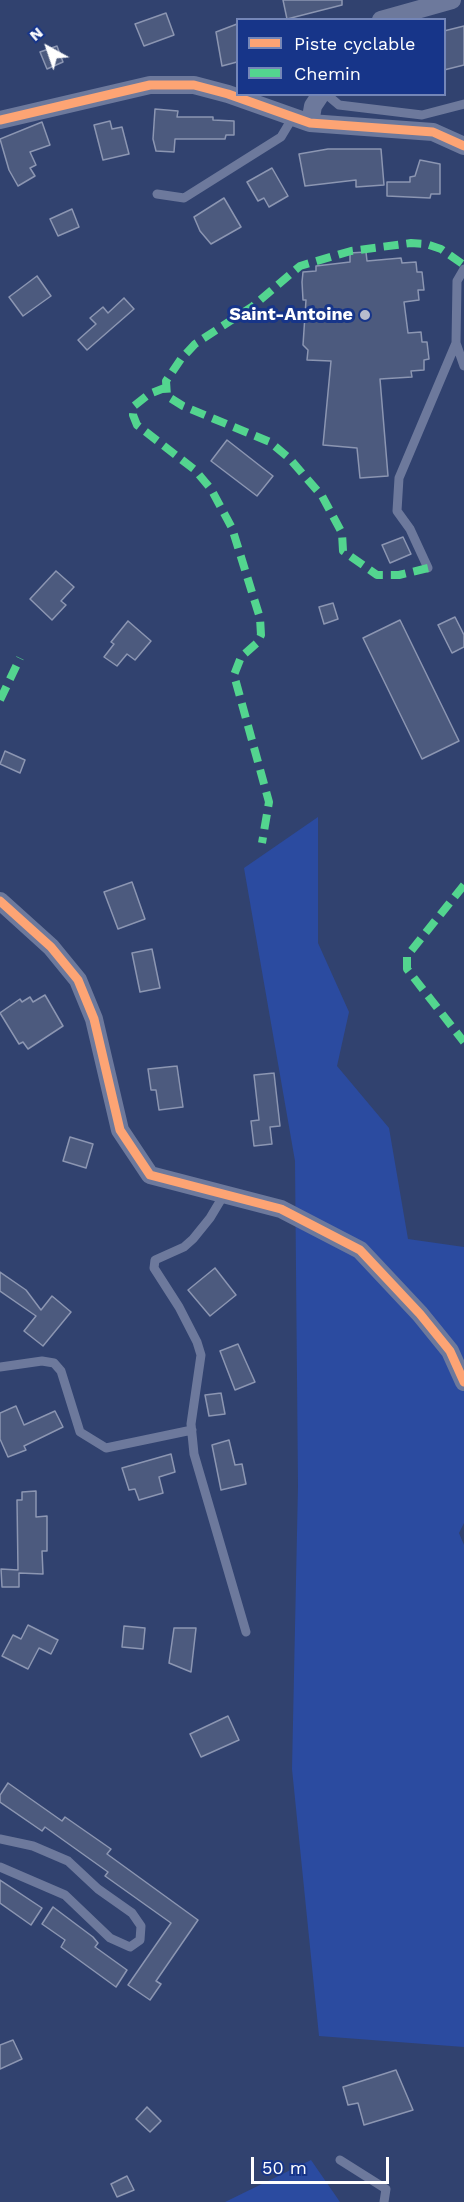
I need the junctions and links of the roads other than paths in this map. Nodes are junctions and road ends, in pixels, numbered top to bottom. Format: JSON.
{"nodes":[{"id":1,"x":452,"y":0,"type":"edge"},
{"id":2,"x":388,"y":18,"type":"edge"},
{"id":3,"x":320,"y":96,"type":"edge"},
{"id":4,"x":328,"y":96,"type":"edge"},
{"id":5,"x":464,"y":104,"type":"edge"},
{"id":6,"x":0,"y":120,"type":"edge"},
{"id":7,"x":302,"y":120,"type":"junction"},
{"id":8,"x":464,"y":146,"type":"edge"},
{"id":9,"x":157,"y":194,"type":"dead end"},
{"id":10,"x":464,"y":269,"type":"edge"},
{"id":11,"x":456,"y":343,"type":"junction"},
{"id":12,"x":464,"y":366,"type":"edge"},
{"id":13,"x":428,"y":568,"type":"dead end"},
{"id":14,"x":0,"y":902,"type":"edge"},
{"id":15,"x":225,"y":1193,"type":"junction"},
{"id":16,"x":0,"y":1367,"type":"edge"},
{"id":17,"x":464,"y":1382,"type":"edge"},
{"id":18,"x":192,"y":1430,"type":"junction"},
{"id":19,"x":246,"y":1632,"type":"dead end"},
{"id":20,"x":0,"y":1839,"type":"edge"},
{"id":21,"x":0,"y":1867,"type":"edge"},
{"id":22,"x":340,"y":2160,"type":"dead end"},
{"id":23,"x":384,"y":2202,"type":"edge"}],
"edges":[{"from":1,"to":2,"type":"street"},
{"from":3,"to":7,"type":"street"},
{"from":4,"to":5,"type":"lane"},
{"from":6,"to":7,"type":"street"},
{"from":7,"to":8,"type":"street"},
{"from":7,"to":9,"type":"lane"},
{"from":10,"to":11,"type":"lane"},
{"from":11,"to":12,"type":"lane"},
{"from":11,"to":13,"type":"lane"},
{"from":14,"to":15,"type":"street"},
{"from":15,"to":17,"type":"street"},
{"from":15,"to":18,"type":"lane"},
{"from":16,"to":18,"type":"lane"},
{"from":18,"to":19,"type":"lane"},
{"from":20,"to":21,"type":"lane"},
{"from":22,"to":23,"type":"lane"}]}
